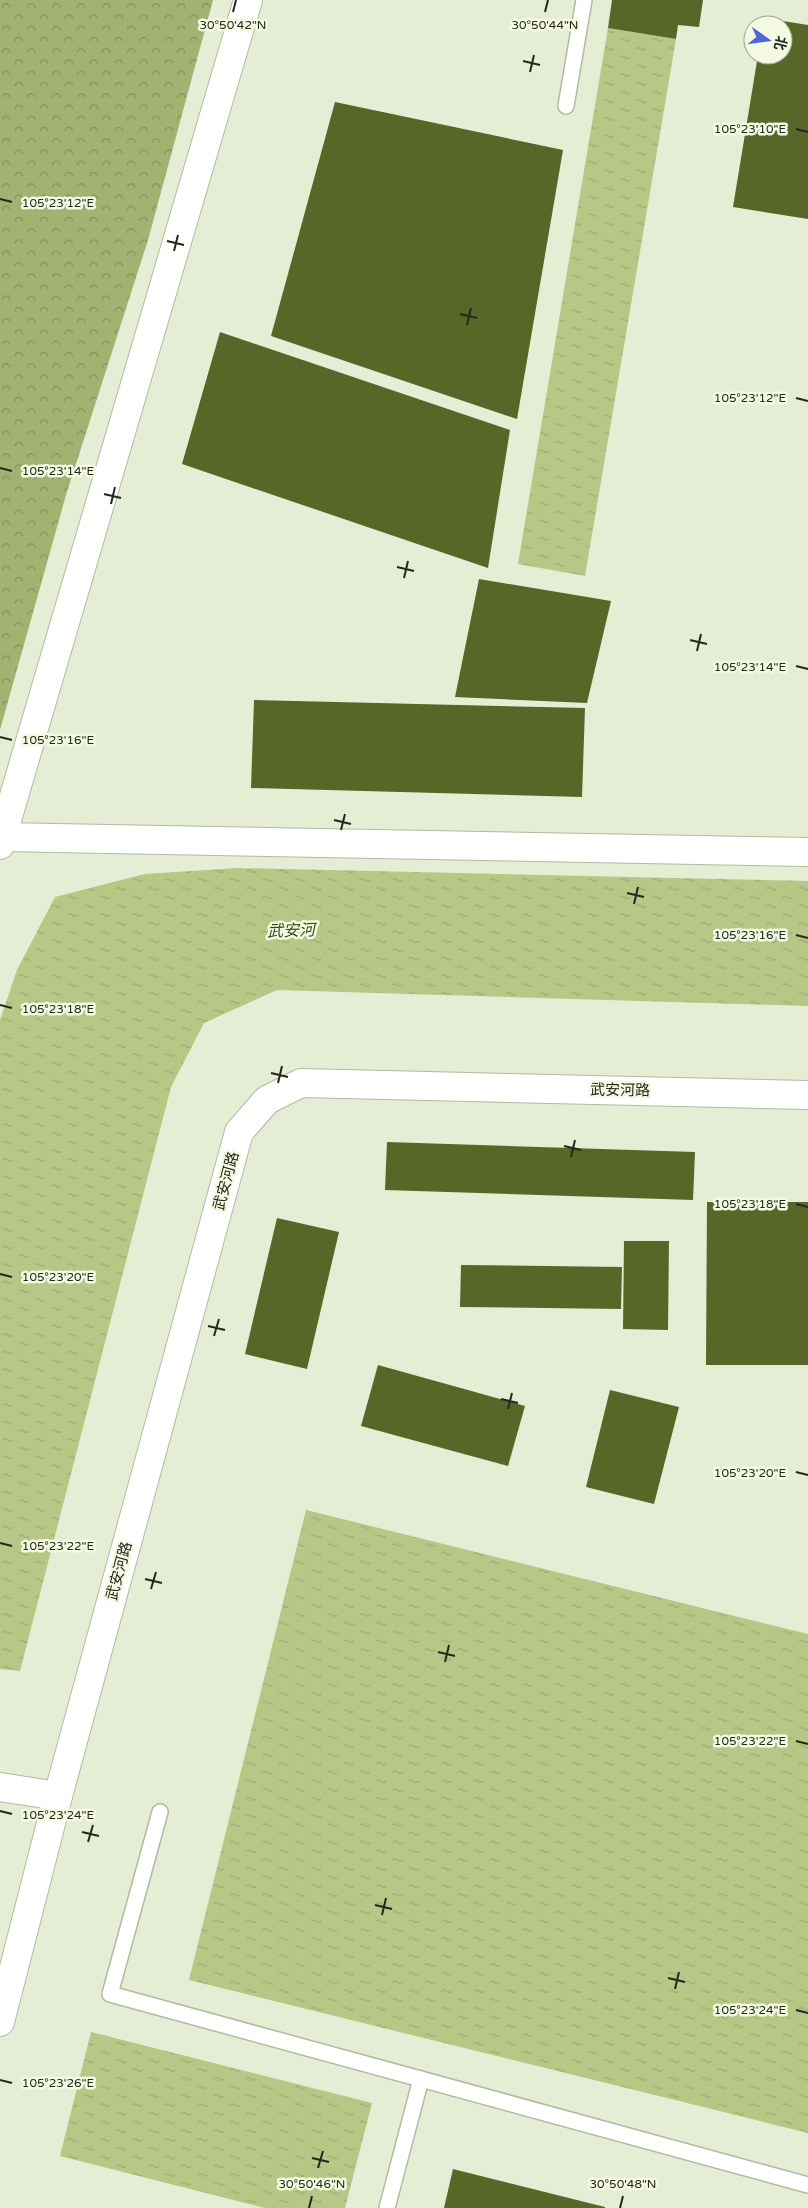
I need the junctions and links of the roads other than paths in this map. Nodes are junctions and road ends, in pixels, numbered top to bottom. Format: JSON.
{"nodes":[{"id":1,"x":248,"y":0,"type":"edge"},
{"id":2,"x":584,"y":0,"type":"edge"},
{"id":3,"x":566,"y":106,"type":"dead end"},
{"id":4,"x":1,"y":841,"type":"edge"},
{"id":5,"x":808,"y":852,"type":"edge"},
{"id":6,"x":808,"y":1095,"type":"edge"},
{"id":7,"x":0,"y":1787,"type":"edge"},
{"id":8,"x":58,"y":1796,"type":"junction"},
{"id":9,"x":160,"y":1812,"type":"dead end"},
{"id":10,"x":0,"y":2022,"type":"edge"},
{"id":11,"x":421,"y":2079,"type":"junction"},
{"id":12,"x":808,"y":2185,"type":"edge"},
{"id":13,"x":388,"y":2208,"type":"edge"}],
"edges":[{"from":1,"to":4,"type":"main road"},
{"from":2,"to":3,"type":"lane"},
{"from":4,"to":5,"type":"main road"},
{"from":6,"to":8,"type":"main road","name":"武安河路"},
{"from":7,"to":8,"type":"main road"},
{"from":8,"to":10,"type":"main road","name":"武安河路"},
{"from":9,"to":11,"type":"lane"},
{"from":11,"to":12,"type":"lane"},
{"from":11,"to":13,"type":"lane"}]}
